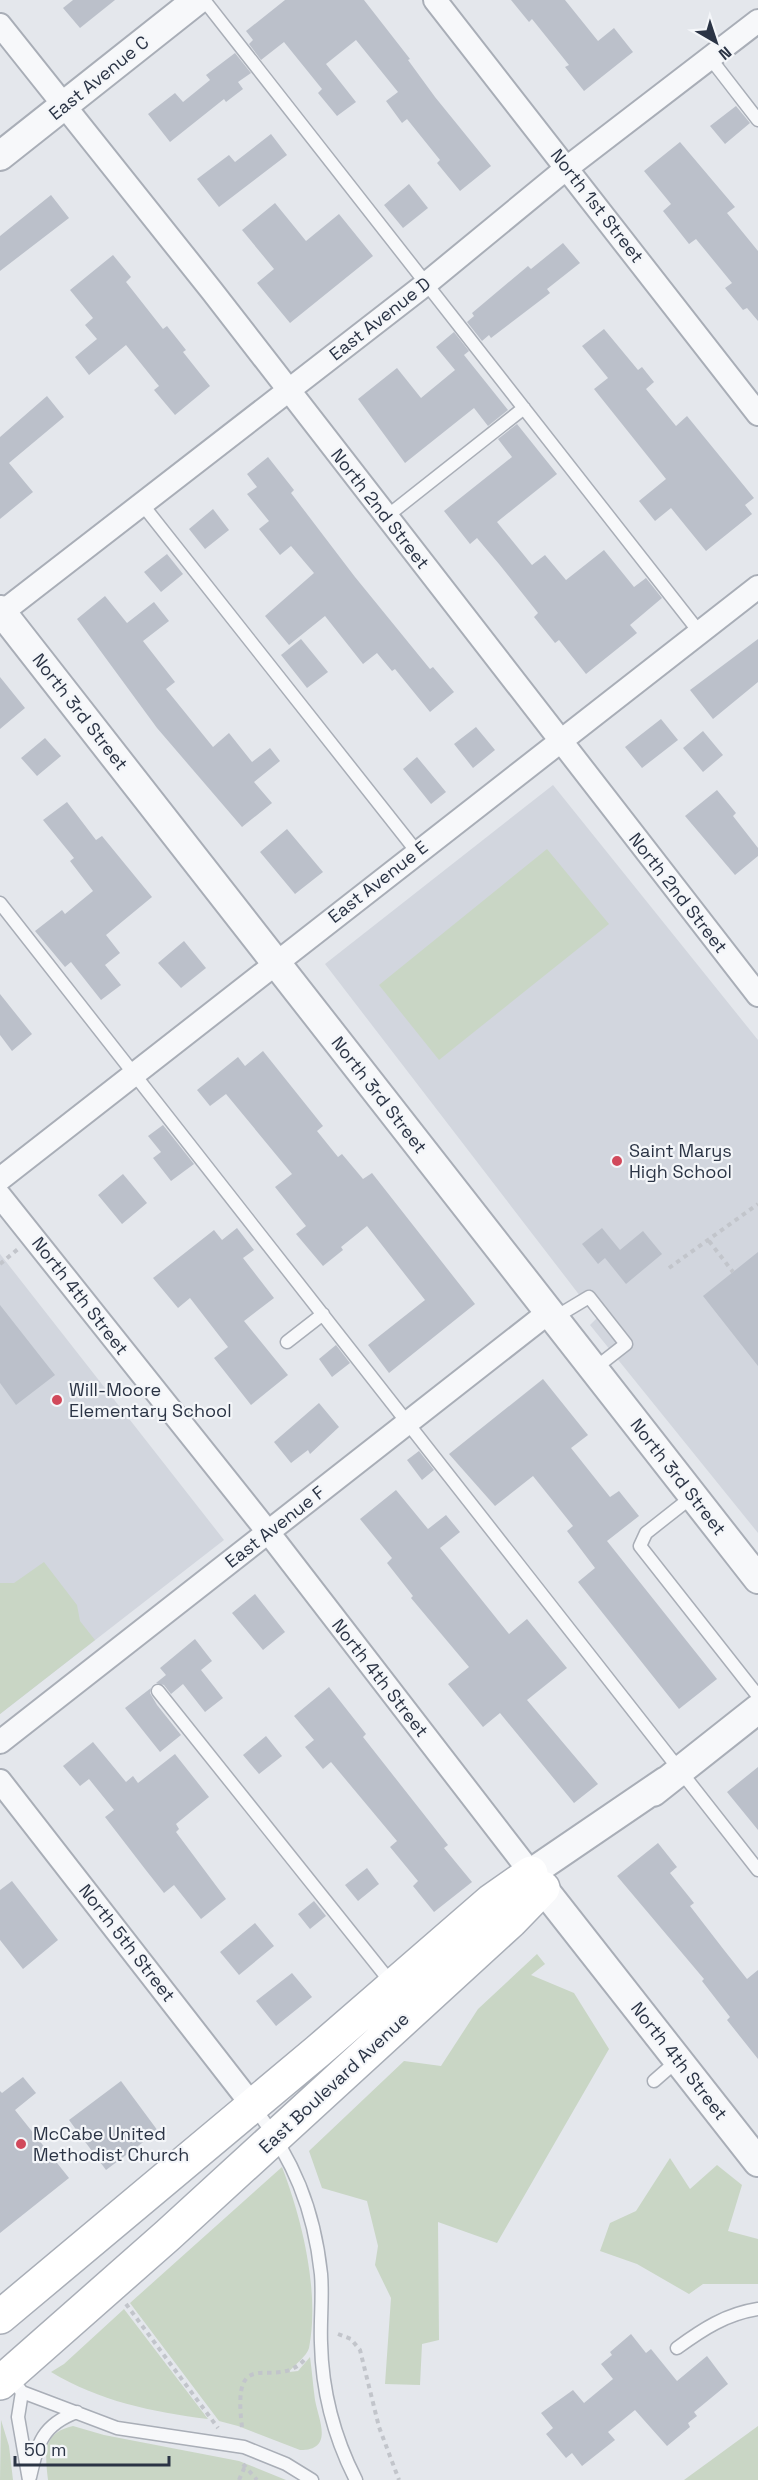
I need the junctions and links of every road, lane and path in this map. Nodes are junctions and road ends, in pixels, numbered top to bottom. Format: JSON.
{"nodes":[{"id":1,"x":197,"y":0,"type":"edge"},
{"id":2,"x":204,"y":0,"type":"edge"},
{"id":3,"x":435,"y":0,"type":"edge"},
{"id":4,"x":758,"y":21,"type":"edge"},
{"id":5,"x":0,"y":25,"type":"edge"},
{"id":6,"x":710,"y":58,"type":"junction"},
{"id":7,"x":64,"y":107,"type":"junction"},
{"id":8,"x":758,"y":120,"type":"edge"},
{"id":9,"x":0,"y":156,"type":"edge"},
{"id":10,"x":568,"y":167,"type":"junction"},
{"id":11,"x":427,"y":283,"type":"junction"},
{"id":12,"x":288,"y":391,"type":"junction"},
{"id":13,"x":524,"y":408,"type":"junction"},
{"id":14,"x":758,"y":414,"type":"edge"},
{"id":15,"x":142,"y":504,"type":"junction"},
{"id":16,"x":386,"y":517,"type":"junction"},
{"id":17,"x":758,"y":587,"type":"edge"},
{"id":18,"x":1,"y":612,"type":"edge"},
{"id":19,"x":699,"y":633,"type":"junction"},
{"id":20,"x":560,"y":742,"type":"junction"},
{"id":21,"x":417,"y":852,"type":"junction"},
{"id":22,"x":0,"y":903,"type":"edge"},
{"id":23,"x":276,"y":963,"type":"junction"},
{"id":24,"x":758,"y":995,"type":"edge"},
{"id":25,"x":134,"y":1074,"type":"junction"},
{"id":26,"x":0,"y":1179,"type":"edge"},
{"id":27,"x":0,"y":1196,"type":"edge"},
{"id":28,"x":758,"y":1204,"type":"edge"},
{"id":29,"x":709,"y":1241,"type":"junction"},
{"id":30,"x":669,"y":1268,"type":"dead end"},
{"id":31,"x":733,"y":1272,"type":"dead end"},
{"id":32,"x":323,"y":1314,"type":"junction"},
{"id":33,"x":552,"y":1315,"type":"junction"},
{"id":34,"x":287,"y":1342,"type":"dead end"},
{"id":35,"x":594,"y":1369,"type":"junction"},
{"id":36,"x":407,"y":1423,"type":"junction"},
{"id":37,"x":693,"y":1496,"type":"junction"},
{"id":38,"x":268,"y":1532,"type":"junction"},
{"id":39,"x":758,"y":1579,"type":"edge"},
{"id":40,"x":158,"y":1691,"type":"dead end"},
{"id":41,"x":758,"y":1696,"type":"edge"},
{"id":42,"x":758,"y":1709,"type":"edge"},
{"id":43,"x":0,"y":1742,"type":"edge"},
{"id":44,"x":673,"y":1776,"type":"junction"},
{"id":45,"x":0,"y":1781,"type":"edge"},
{"id":46,"x":758,"y":1870,"type":"edge"},
{"id":47,"x":537,"y":1880,"type":"junction"},
{"id":48,"x":394,"y":1986,"type":"junction"},
{"id":49,"x":678,"y":2060,"type":"junction"},
{"id":50,"x":654,"y":2081,"type":"dead end"},
{"id":51,"x":253,"y":2106,"type":"junction"},
{"id":52,"x":276,"y":2136,"type":"junction"},
{"id":53,"x":758,"y":2162,"type":"edge"},
{"id":54,"x":125,"y":2304,"type":"dead end"},
{"id":55,"x":758,"y":2309,"type":"edge"},
{"id":56,"x":0,"y":2317,"type":"edge"},
{"id":57,"x":338,"y":2334,"type":"dead end"},
{"id":58,"x":676,"y":2348,"type":"dead end"},
{"id":59,"x":310,"y":2354,"type":"dead end"},
{"id":60,"x":8,"y":2378,"type":"edge"},
{"id":61,"x":77,"y":2412,"type":"junction"},
{"id":62,"x":243,"y":2427,"type":"dead end"},
{"id":63,"x":231,"y":2444,"type":"junction"},
{"id":64,"x":245,"y":2465,"type":"junction"},
{"id":65,"x":29,"y":2480,"type":"edge"},
{"id":66,"x":239,"y":2480,"type":"edge"},
{"id":67,"x":257,"y":2480,"type":"edge"},
{"id":68,"x":312,"y":2480,"type":"edge"},
{"id":69,"x":356,"y":2480,"type":"edge"},
{"id":70,"x":399,"y":2480,"type":"edge"}],
"edges":[{"from":1,"to":7,"type":"street","name":"East Avenue C"},
{"from":2,"to":11,"type":"lane"},
{"from":3,"to":10,"type":"street","name":"North 1st Street"},
{"from":4,"to":6,"type":"street","name":"East Avenue D"},
{"from":5,"to":7,"type":"street","name":"North 2nd Street"},
{"from":6,"to":8,"type":"lane"},
{"from":6,"to":10,"type":"street","name":"East Avenue D"},
{"from":7,"to":9,"type":"street","name":"East Avenue C"},
{"from":7,"to":12,"type":"street","name":"North 2nd Street"},
{"from":10,"to":11,"type":"street","name":"East Avenue D"},
{"from":10,"to":14,"type":"street","name":"North 1st Street"},
{"from":11,"to":12,"type":"street","name":"East Avenue D"},
{"from":11,"to":13,"type":"lane"},
{"from":12,"to":15,"type":"street","name":"East Avenue D"},
{"from":12,"to":16,"type":"street","name":"North 2nd Street"},
{"from":13,"to":16,"type":"lane"},
{"from":13,"to":19,"type":"lane"},
{"from":15,"to":18,"type":"street","name":"East Avenue D"},
{"from":15,"to":21,"type":"lane"},
{"from":16,"to":20,"type":"street","name":"North 2nd Street"},
{"from":17,"to":19,"type":"street","name":"East Avenue E"},
{"from":18,"to":23,"type":"street","name":"North 3rd Street"},
{"from":19,"to":20,"type":"street","name":"East Avenue E"},
{"from":20,"to":21,"type":"street","name":"East Avenue E"},
{"from":20,"to":24,"type":"street","name":"North 2nd Street"},
{"from":21,"to":23,"type":"street","name":"East Avenue E"},
{"from":22,"to":25,"type":"lane"},
{"from":23,"to":25,"type":"street","name":"East Avenue E"},
{"from":23,"to":33,"type":"street","name":"North 3rd Street"},
{"from":25,"to":26,"type":"street","name":"East Avenue E"},
{"from":25,"to":32,"type":"lane"},
{"from":27,"to":38,"type":"street","name":"North 4th Street"},
{"from":28,"to":29,"type":"path"},
{"from":29,"to":30,"type":"path"},
{"from":29,"to":31,"type":"path"},
{"from":32,"to":34,"type":"lane"},
{"from":32,"to":36,"type":"lane"},
{"from":33,"to":35,"type":"street","name":"North 3rd Street"},
{"from":33,"to":35,"type":"lane"},
{"from":33,"to":36,"type":"street","name":"East Avenue F"},
{"from":35,"to":37,"type":"street","name":"North 3rd Street"},
{"from":36,"to":38,"type":"street","name":"East Avenue F"},
{"from":36,"to":44,"type":"lane"},
{"from":37,"to":39,"type":"street","name":"North 3rd Street"},
{"from":37,"to":41,"type":"lane"},
{"from":38,"to":43,"type":"street","name":"East Avenue F"},
{"from":38,"to":47,"type":"street","name":"North 4th Street"},
{"from":40,"to":48,"type":"lane"},
{"from":42,"to":44,"type":"street","name":"East Boulevard Avenue"},
{"from":44,"to":46,"type":"lane"},
{"from":44,"to":47,"type":"street","name":"East Boulevard Avenue"},
{"from":45,"to":51,"type":"street","name":"North 5th Street"},
{"from":47,"to":48,"type":"main road","name":"East Boulevard Avenue"},
{"from":47,"to":49,"type":"street","name":"North 4th Street"},
{"from":47,"to":52,"type":"main road","name":"East Boulevard Avenue"},
{"from":48,"to":51,"type":"main road","name":"East Boulevard Avenue"},
{"from":49,"to":50,"type":"lane"},
{"from":49,"to":53,"type":"street","name":"North 4th Street"},
{"from":51,"to":52,"type":"lane"},
{"from":51,"to":56,"type":"main road","name":"East Boulevard Avenue"},
{"from":52,"to":60,"type":"main road","name":"East Boulevard Avenue"},
{"from":52,"to":69,"type":"lane"},
{"from":54,"to":63,"type":"path"},
{"from":55,"to":58,"type":"lane"},
{"from":57,"to":70,"type":"path"},
{"from":59,"to":62,"type":"path"},
{"from":60,"to":61,"type":"lane"},
{"from":60,"to":65,"type":"lane"},
{"from":61,"to":63,"type":"lane"},
{"from":61,"to":65,"type":"lane"},
{"from":63,"to":64,"type":"path"},
{"from":63,"to":68,"type":"lane"},
{"from":64,"to":66,"type":"path"},
{"from":64,"to":67,"type":"path"}]}
